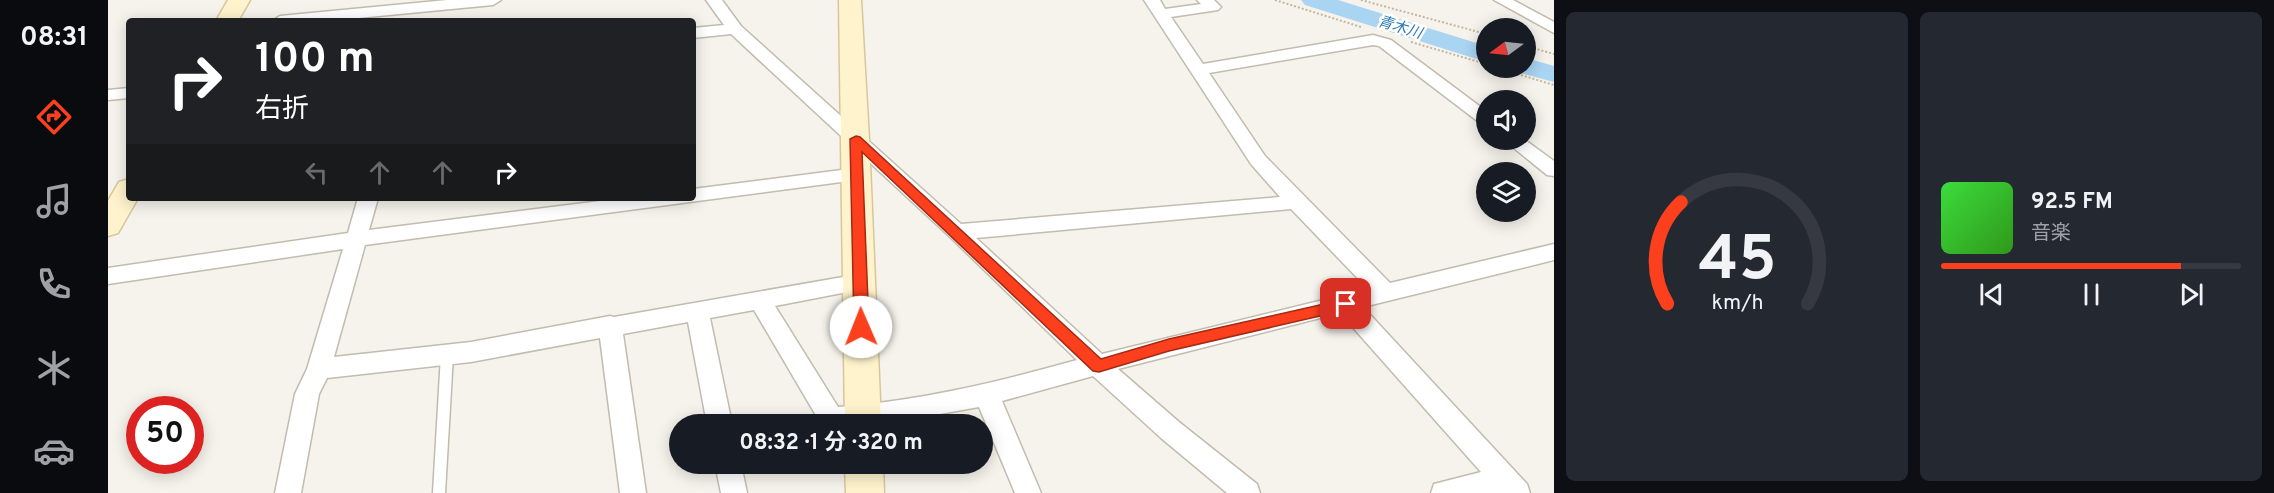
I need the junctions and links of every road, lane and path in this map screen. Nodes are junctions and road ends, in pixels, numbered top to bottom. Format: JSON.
{"nodes":[{"id":1,"x":239,"y":0,"type":"edge"},
{"id":2,"x":493,"y":0,"type":"edge"},
{"id":3,"x":714,"y":0,"type":"edge"},
{"id":4,"x":850,"y":0,"type":"edge"},
{"id":5,"x":1205,"y":0,"type":"edge"},
{"id":6,"x":1361,"y":0,"type":"edge"},
{"id":7,"x":1502,"y":0,"type":"edge"},
{"id":8,"x":460,"y":2,"type":"edge"},
{"id":9,"x":1157,"y":7,"type":"edge"},
{"id":10,"x":229,"y":18,"type":"edge"},
{"id":11,"x":308,"y":18,"type":"edge"},
{"id":12,"x":457,"y":18,"type":"edge"},
{"id":13,"x":1554,"y":28,"type":"edge"},
{"id":14,"x":735,"y":29,"type":"junction"},
{"id":15,"x":1476,"y":31,"type":"edge"},
{"id":16,"x":696,"y":33,"type":"edge"},
{"id":17,"x":1536,"y":49,"type":"edge"},
{"id":18,"x":1554,"y":54,"type":"edge"},
{"id":19,"x":1199,"y":70,"type":"junction"},
{"id":20,"x":1531,"y":78,"type":"edge"},
{"id":21,"x":1554,"y":85,"type":"edge"},
{"id":22,"x":126,"y":93,"type":"edge"},
{"id":23,"x":108,"y":95,"type":"edge"},
{"id":24,"x":1476,"y":111,"type":"edge"},
{"id":25,"x":856,"y":139,"type":"junction"},
{"id":26,"x":1527,"y":150,"type":"edge"},
{"id":27,"x":1554,"y":170,"type":"edge"},
{"id":28,"x":857,"y":174,"type":"junction"},
{"id":29,"x":126,"y":194,"type":"edge"},
{"id":30,"x":696,"y":196,"type":"edge"},
{"id":31,"x":367,"y":201,"type":"edge"},
{"id":32,"x":655,"y":201,"type":"edge"},
{"id":33,"x":1296,"y":202,"type":"junction"},
{"id":34,"x":108,"y":226,"type":"edge"},
{"id":35,"x":957,"y":232,"type":"junction"},
{"id":36,"x":356,"y":239,"type":"junction"},
{"id":37,"x":1554,"y":252,"type":"edge"},
{"id":38,"x":108,"y":276,"type":"edge"},
{"id":39,"x":860,"y":282,"type":"junction"},
{"id":40,"x":1387,"y":294,"type":"junction"},
{"id":41,"x":760,"y":301,"type":"junction"},
{"id":42,"x":1346,"y":304,"type":"junction"},
{"id":43,"x":697,"y":311,"type":"junction"},
{"id":44,"x":610,"y":325,"type":"junction"},
{"id":45,"x":447,"y":355,"type":"junction"},
{"id":46,"x":1099,"y":366,"type":"junction"},
{"id":47,"x":319,"y":369,"type":"junction"},
{"id":48,"x":987,"y":396,"type":"junction"},
{"id":49,"x":718,"y":414,"type":"edge"},
{"id":50,"x":829,"y":414,"type":"edge"},
{"id":51,"x":863,"y":414,"type":"edge"},
{"id":52,"x":898,"y":414,"type":"edge"},
{"id":53,"x":730,"y":474,"type":"edge"},
{"id":54,"x":864,"y":474,"type":"edge"},
{"id":55,"x":1511,"y":486,"type":"edge"},
{"id":56,"x":288,"y":493,"type":"edge"},
{"id":57,"x":440,"y":493,"type":"edge"},
{"id":58,"x":633,"y":493,"type":"edge"},
{"id":59,"x":734,"y":493,"type":"edge"},
{"id":60,"x":865,"y":493,"type":"edge"},
{"id":61,"x":1028,"y":493,"type":"edge"},
{"id":62,"x":1247,"y":493,"type":"edge"},
{"id":63,"x":1444,"y":493,"type":"edge"}],
"edges":[{"from":1,"to":10,"type":"main road"},
{"from":2,"to":8,"type":"street"},
{"from":3,"to":14,"type":"street"},
{"from":4,"to":25,"type":"main road"},
{"from":5,"to":9,"type":"street"},
{"from":6,"to":15,"type":"path"},
{"from":7,"to":13,"type":"street"},
{"from":8,"to":11,"type":"street"},
{"from":8,"to":12,"type":"street"},
{"from":9,"to":19,"type":"street"},
{"from":14,"to":16,"type":"street"},
{"from":14,"to":25,"type":"street"},
{"from":17,"to":18,"type":"path"},
{"from":19,"to":24,"type":"street"},
{"from":19,"to":33,"type":"street"},
{"from":20,"to":21,"type":"path"},
{"from":22,"to":23,"type":"street"},
{"from":25,"to":28,"type":"main road"},
{"from":25,"to":35,"type":"street"},
{"from":26,"to":27,"type":"street"},
{"from":28,"to":30,"type":"street"},
{"from":28,"to":39,"type":"main road"},
{"from":29,"to":34,"type":"main road"},
{"from":31,"to":36,"type":"street"},
{"from":32,"to":36,"type":"street"},
{"from":33,"to":35,"type":"street"},
{"from":33,"to":40,"type":"street"},
{"from":35,"to":46,"type":"street"},
{"from":36,"to":38,"type":"street"},
{"from":36,"to":47,"type":"street"},
{"from":37,"to":40,"type":"street"},
{"from":39,"to":41,"type":"street"},
{"from":39,"to":51,"type":"main road"},
{"from":40,"to":42,"type":"street"},
{"from":41,"to":43,"type":"street"},
{"from":41,"to":50,"type":"street"},
{"from":42,"to":46,"type":"street"},
{"from":42,"to":55,"type":"street"},
{"from":43,"to":44,"type":"street"},
{"from":43,"to":49,"type":"street"},
{"from":44,"to":45,"type":"street"},
{"from":44,"to":58,"type":"street"},
{"from":45,"to":47,"type":"street"},
{"from":45,"to":57,"type":"lane"},
{"from":46,"to":48,"type":"street"},
{"from":46,"to":62,"type":"street"},
{"from":47,"to":56,"type":"street"},
{"from":48,"to":52,"type":"street"},
{"from":48,"to":61,"type":"street"},
{"from":53,"to":59,"type":"street"},
{"from":54,"to":60,"type":"main road"},
{"from":55,"to":63,"type":"street"}]}
